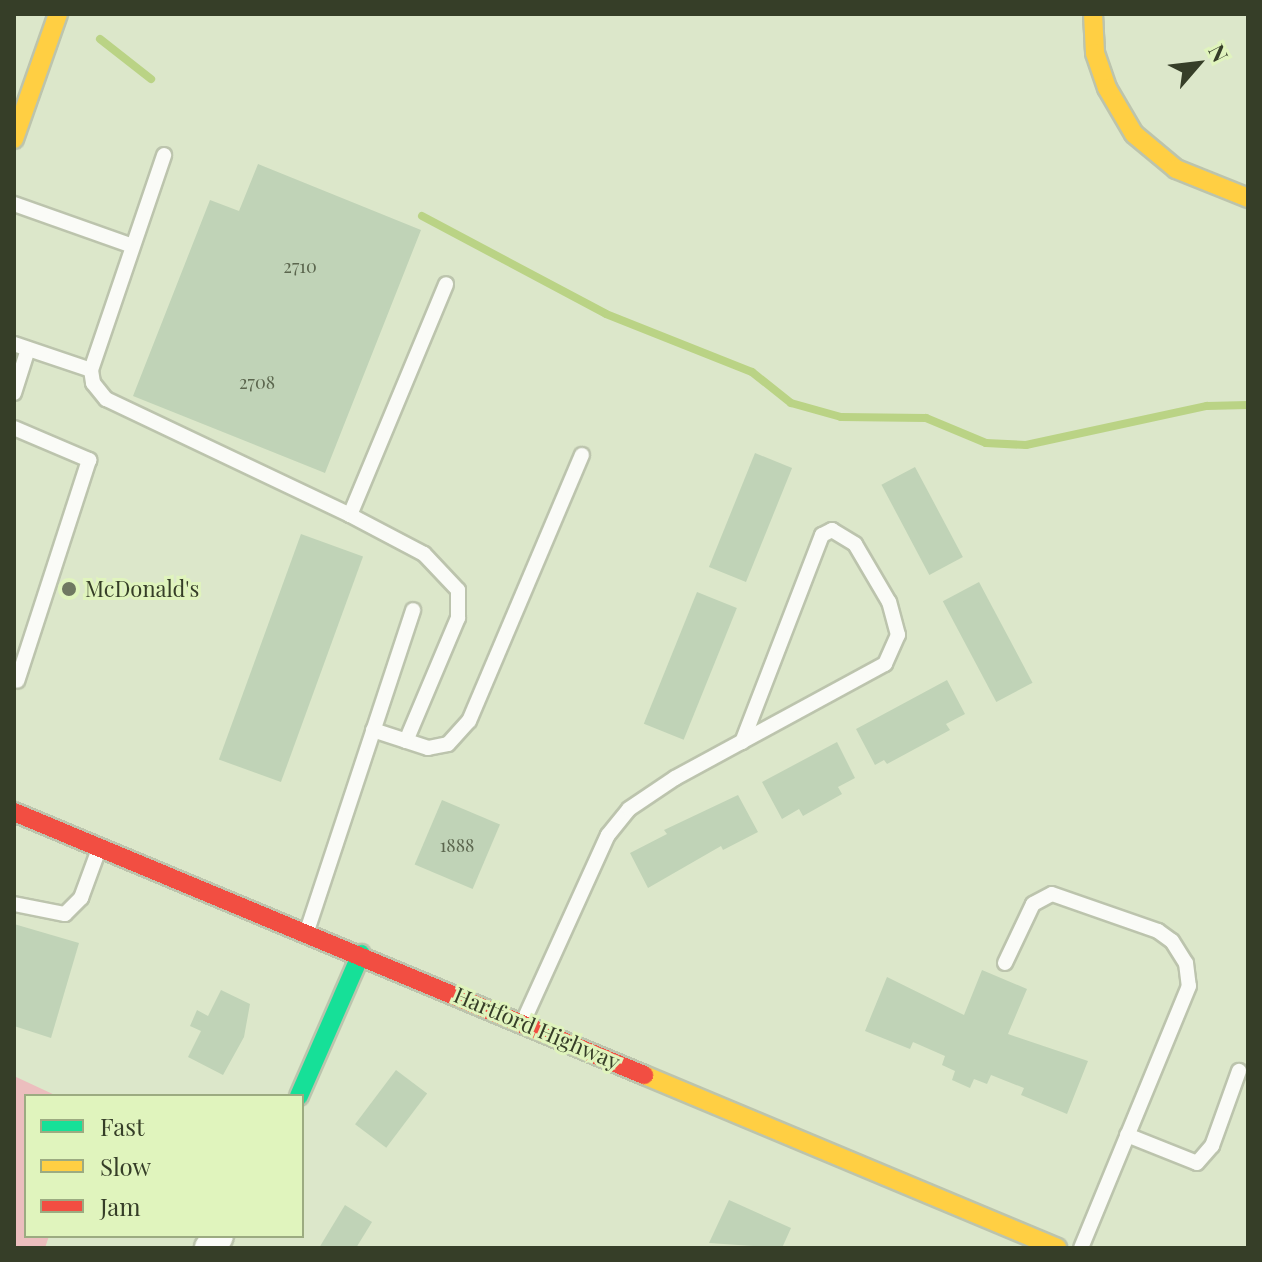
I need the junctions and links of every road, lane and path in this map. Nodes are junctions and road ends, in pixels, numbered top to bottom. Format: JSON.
{"nodes":[{"id":1,"x":58,"y":14,"type":"edge"},
{"id":2,"x":1093,"y":14,"type":"edge"},
{"id":3,"x":14,"y":139,"type":"edge"},
{"id":4,"x":164,"y":155,"type":"dead end"},
{"id":5,"x":1248,"y":198,"type":"edge"},
{"id":6,"x":14,"y":204,"type":"edge"},
{"id":7,"x":130,"y":245,"type":"junction"},
{"id":8,"x":446,"y":284,"type":"dead end"},
{"id":9,"x":21,"y":347,"type":"edge"},
{"id":10,"x":91,"y":370,"type":"junction"},
{"id":11,"x":14,"y":393,"type":"edge"},
{"id":12,"x":14,"y":428,"type":"edge"},
{"id":13,"x":582,"y":455,"type":"dead end"},
{"id":14,"x":350,"y":515,"type":"junction"},
{"id":15,"x":413,"y":610,"type":"dead end"},
{"id":16,"x":17,"y":681,"type":"dead end"},
{"id":17,"x":373,"y":730,"type":"junction"},
{"id":18,"x":406,"y":741,"type":"junction"},
{"id":19,"x":742,"y":742,"type":"junction"},
{"id":20,"x":14,"y":812,"type":"edge"},
{"id":21,"x":100,"y":847,"type":"junction"},
{"id":22,"x":14,"y":904,"type":"edge"},
{"id":23,"x":306,"y":931,"type":"junction"},
{"id":24,"x":361,"y":954,"type":"junction"},
{"id":25,"x":1005,"y":963,"type":"dead end"},
{"id":26,"x":522,"y":1022,"type":"junction"},
{"id":27,"x":1239,"y":1071,"type":"dead end"},
{"id":28,"x":300,"y":1094,"type":"edge"},
{"id":29,"x":1127,"y":1135,"type":"junction"},
{"id":30,"x":1057,"y":1248,"type":"edge"},
{"id":31,"x":1081,"y":1248,"type":"edge"}],
"edges":[{"from":1,"to":3,"type":"main road"},
{"from":2,"to":5,"type":"main road"},
{"from":4,"to":7,"type":"lane"},
{"from":6,"to":7,"type":"lane"},
{"from":7,"to":10,"type":"lane"},
{"from":8,"to":14,"type":"lane"},
{"from":9,"to":10,"type":"lane"},
{"from":9,"to":11,"type":"lane"},
{"from":10,"to":14,"type":"lane"},
{"from":12,"to":16,"type":"lane"},
{"from":13,"to":18,"type":"lane"},
{"from":14,"to":18,"type":"lane"},
{"from":15,"to":17,"type":"lane"},
{"from":17,"to":18,"type":"lane"},
{"from":17,"to":23,"type":"lane"},
{"from":19,"to":19,"type":"lane"},
{"from":19,"to":26,"type":"lane"},
{"from":20,"to":21,"type":"main road","name":"Hartford Highway"},
{"from":21,"to":22,"type":"lane"},
{"from":21,"to":23,"type":"main road","name":"Hartford Highway"},
{"from":23,"to":24,"type":"main road","name":"Hartford Highway"},
{"from":24,"to":26,"type":"main road","name":"Hartford Highway"},
{"from":24,"to":28,"type":"main road"},
{"from":25,"to":29,"type":"lane"},
{"from":26,"to":30,"type":"main road","name":"Hartford Highway"},
{"from":27,"to":29,"type":"lane"},
{"from":29,"to":31,"type":"lane"}]}
